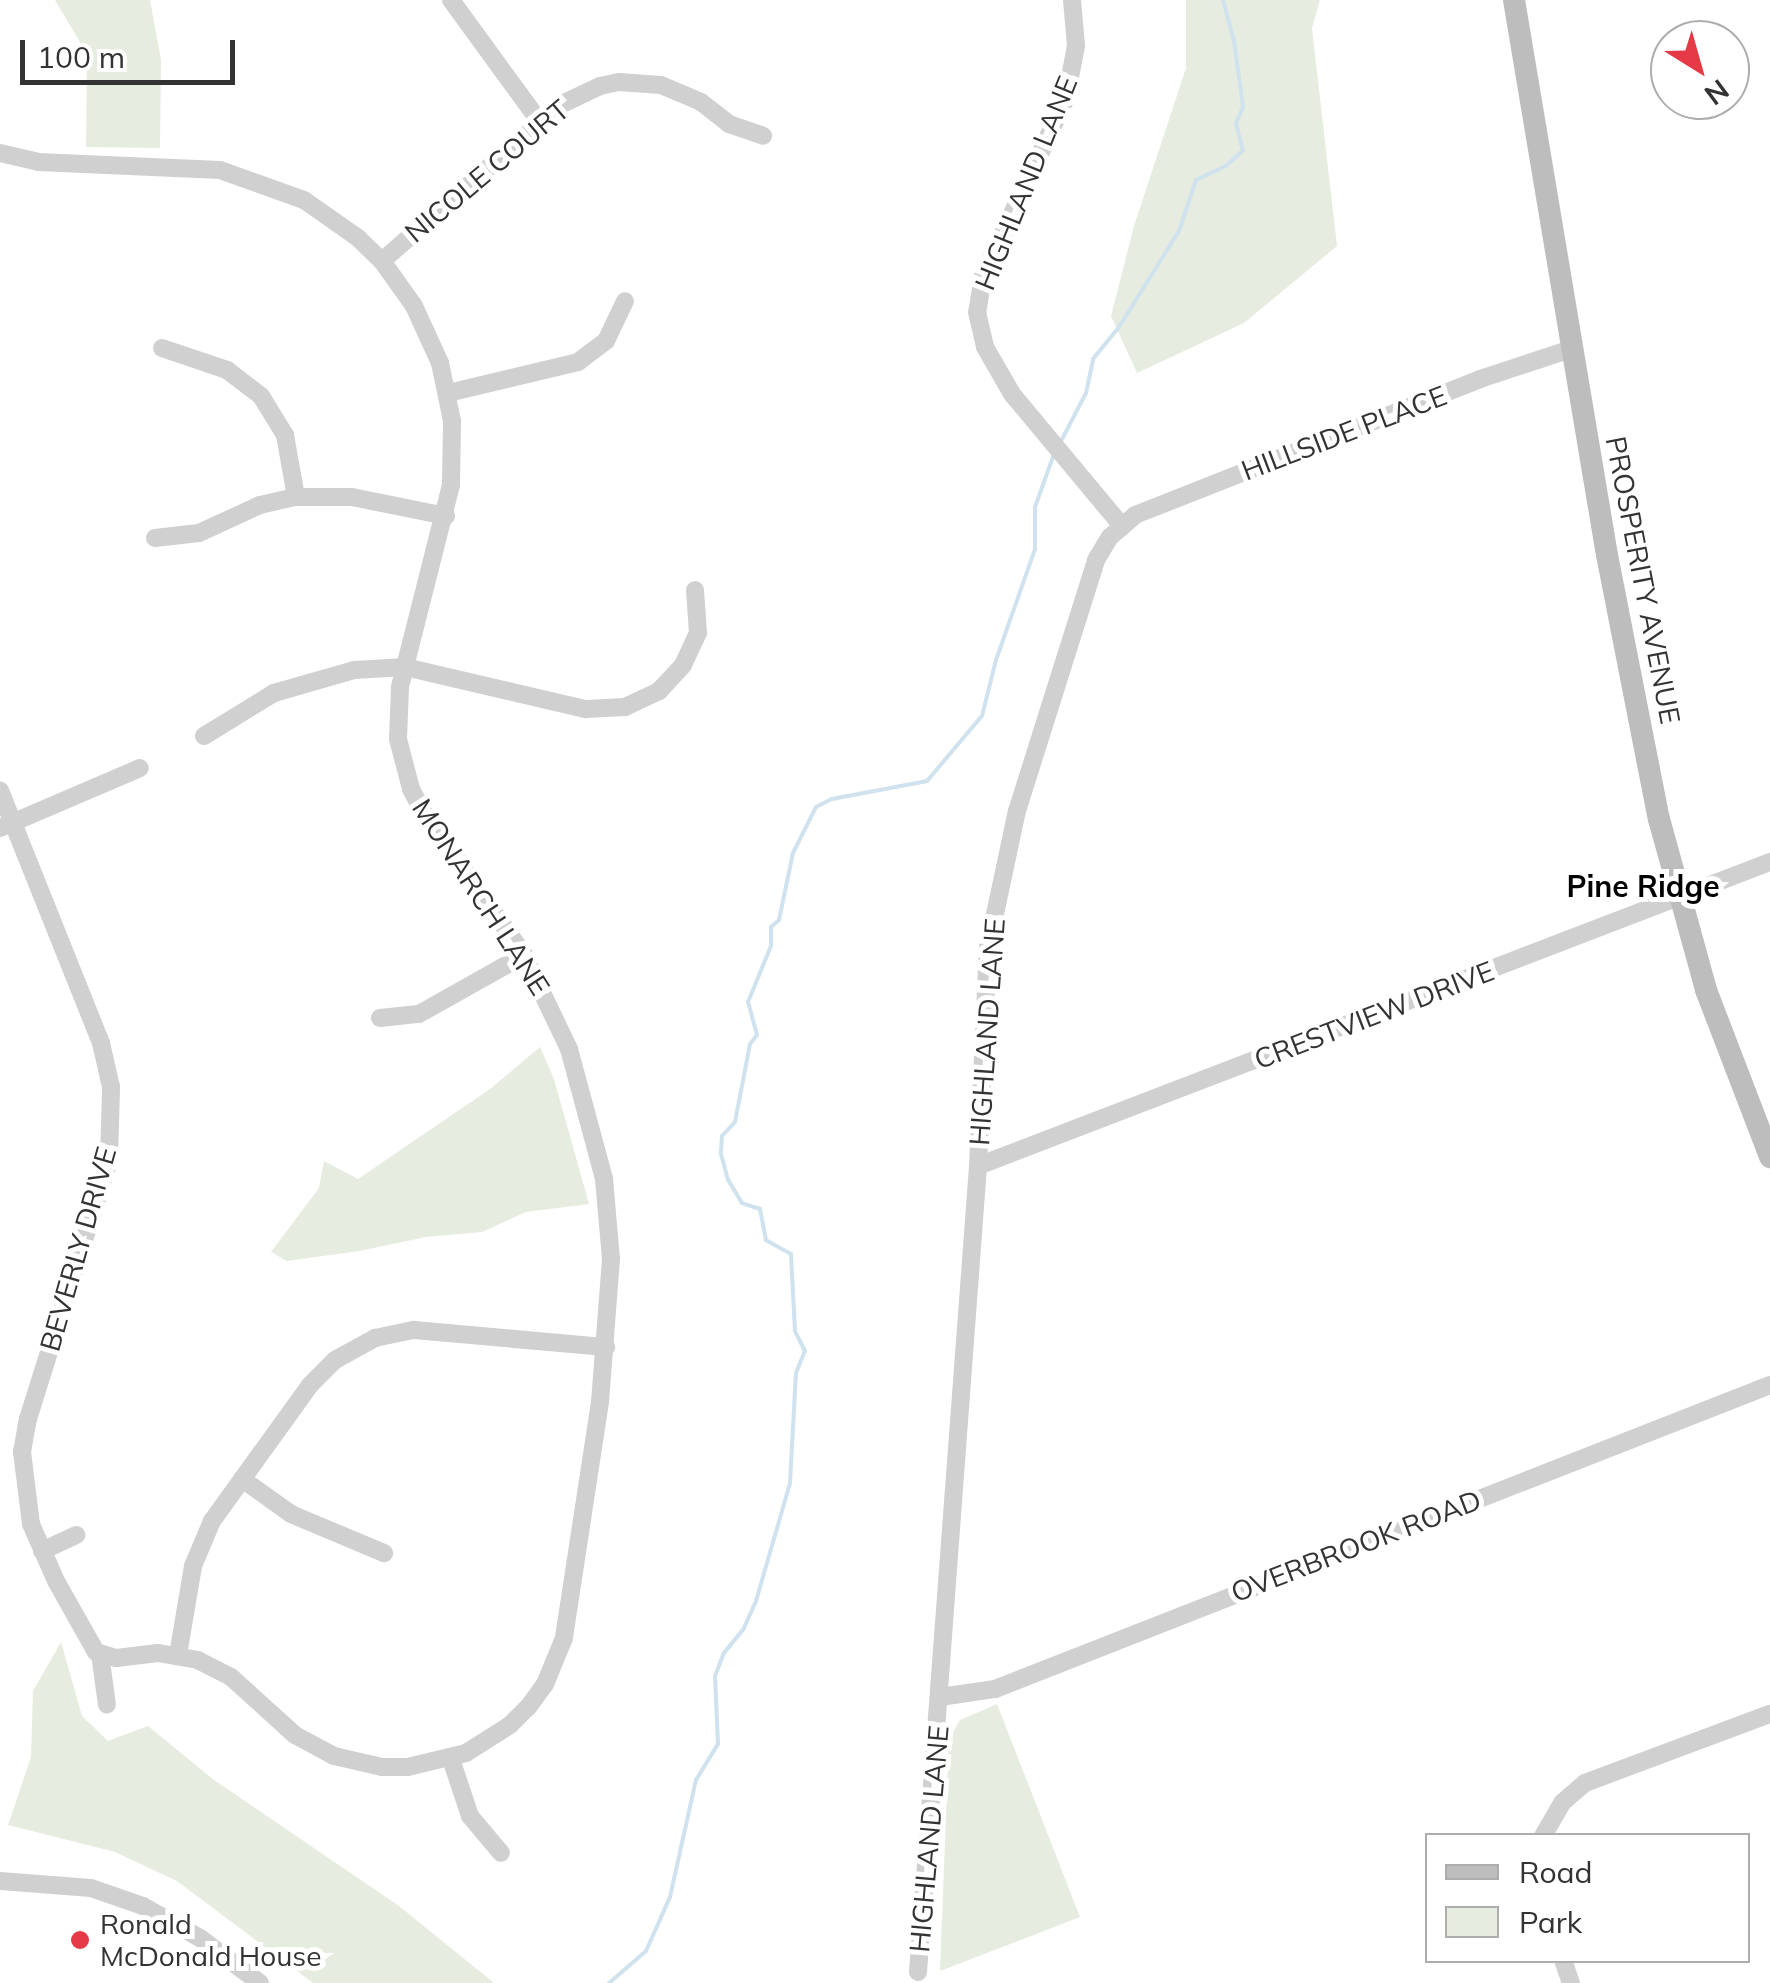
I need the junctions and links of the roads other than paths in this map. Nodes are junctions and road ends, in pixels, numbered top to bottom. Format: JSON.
{"nodes":[{"id":1,"x":452,"y":0,"type":"edge"},
{"id":2,"x":1072,"y":0,"type":"edge"},
{"id":3,"x":1514,"y":0,"type":"edge"},
{"id":4,"x":540,"y":122,"type":"junction"},
{"id":5,"x":763,"y":136,"type":"dead end"},
{"id":6,"x":0,"y":153,"type":"edge"},
{"id":7,"x":382,"y":262,"type":"junction"},
{"id":8,"x":626,"y":301,"type":"dead end"},
{"id":9,"x":162,"y":348,"type":"dead end"},
{"id":10,"x":1571,"y":349,"type":"junction"},
{"id":11,"x":448,"y":393,"type":"junction"},
{"id":12,"x":296,"y":496,"type":"junction"},
{"id":13,"x":446,"y":516,"type":"junction"},
{"id":14,"x":1121,"y":525,"type":"junction"},
{"id":15,"x":154,"y":538,"type":"dead end"},
{"id":16,"x":695,"y":590,"type":"dead end"},
{"id":17,"x":405,"y":667,"type":"junction"},
{"id":18,"x":204,"y":736,"type":"dead end"},
{"id":19,"x":140,"y":768,"type":"dead end"},
{"id":20,"x":0,"y":790,"type":"edge"},
{"id":21,"x":7,"y":824,"type":"edge"},
{"id":22,"x":1770,"y":862,"type":"edge"},
{"id":23,"x":1678,"y":898,"type":"junction"},
{"id":24,"x":524,"y":955,"type":"junction"},
{"id":25,"x":380,"y":1018,"type":"dead end"},
{"id":26,"x":1770,"y":1156,"type":"edge"},
{"id":27,"x":978,"y":1166,"type":"junction"},
{"id":28,"x":606,"y":1347,"type":"junction"},
{"id":29,"x":1770,"y":1385,"type":"edge"},
{"id":30,"x":242,"y":1479,"type":"junction"},
{"id":31,"x":76,"y":1535,"type":"dead end"},
{"id":32,"x":42,"y":1551,"type":"junction"},
{"id":33,"x":384,"y":1553,"type":"dead end"},
{"id":34,"x":100,"y":1654,"type":"junction"},
{"id":35,"x":178,"y":1655,"type":"junction"},
{"id":36,"x":940,"y":1697,"type":"junction"},
{"id":37,"x":107,"y":1706,"type":"dead end"},
{"id":38,"x":1770,"y":1714,"type":"edge"},
{"id":39,"x":450,"y":1759,"type":"junction"},
{"id":40,"x":1545,"y":1833,"type":"edge"},
{"id":41,"x":501,"y":1854,"type":"dead end"},
{"id":42,"x":0,"y":1881,"type":"edge"},
{"id":43,"x":918,"y":1972,"type":"dead end"},
{"id":44,"x":260,"y":1983,"type":"edge"}],
"edges":[{"from":1,"to":4,"type":"street"},
{"from":2,"to":14,"type":"street","name":"HIGHLAND LANE"},
{"from":3,"to":10,"type":"main road","name":"PROSPERITY AVENUE"},
{"from":4,"to":5,"type":"street","name":"NICOLE COURT"},
{"from":4,"to":7,"type":"street","name":"NICOLE COURT"},
{"from":6,"to":7,"type":"street","name":"MONARCH LANE"},
{"from":7,"to":11,"type":"street","name":"MONARCH LANE"},
{"from":8,"to":11,"type":"street"},
{"from":9,"to":12,"type":"street"},
{"from":10,"to":14,"type":"street","name":"HILLSIDE PLACE"},
{"from":10,"to":23,"type":"main road","name":"PROSPERITY AVENUE"},
{"from":11,"to":13,"type":"street","name":"MONARCH LANE"},
{"from":12,"to":13,"type":"street"},
{"from":12,"to":15,"type":"street"},
{"from":13,"to":17,"type":"street","name":"MONARCH LANE"},
{"from":14,"to":27,"type":"street","name":"HIGHLAND LANE"},
{"from":16,"to":17,"type":"street"},
{"from":17,"to":18,"type":"street"},
{"from":17,"to":24,"type":"street","name":"MONARCH LANE"},
{"from":19,"to":21,"type":"street"},
{"from":20,"to":21,"type":"street","name":"BEVERLY DRIVE"},
{"from":21,"to":32,"type":"street","name":"BEVERLY DRIVE"},
{"from":22,"to":23,"type":"street","name":"CRESTVIEW DRIVE"},
{"from":23,"to":26,"type":"main road","name":"PROSPERITY AVENUE"},
{"from":23,"to":27,"type":"street","name":"CRESTVIEW DRIVE"},
{"from":24,"to":25,"type":"street"},
{"from":24,"to":28,"type":"street","name":"MONARCH LANE"},
{"from":27,"to":36,"type":"street","name":"HIGHLAND LANE"},
{"from":28,"to":30,"type":"street"},
{"from":28,"to":39,"type":"street","name":"MONARCH LANE"},
{"from":29,"to":36,"type":"street","name":"OVERBROOK ROAD"},
{"from":30,"to":33,"type":"street"},
{"from":30,"to":35,"type":"street"},
{"from":31,"to":32,"type":"street"},
{"from":32,"to":34,"type":"street","name":"BEVERLY DRIVE"},
{"from":34,"to":35,"type":"street","name":"MONARCH LANE"},
{"from":34,"to":37,"type":"street","name":"BEVERLY DRIVE"},
{"from":35,"to":39,"type":"street","name":"MONARCH LANE"},
{"from":36,"to":43,"type":"street","name":"HIGHLAND LANE"},
{"from":38,"to":40,"type":"street"},
{"from":39,"to":41,"type":"street"},
{"from":42,"to":44,"type":"street"}]}
